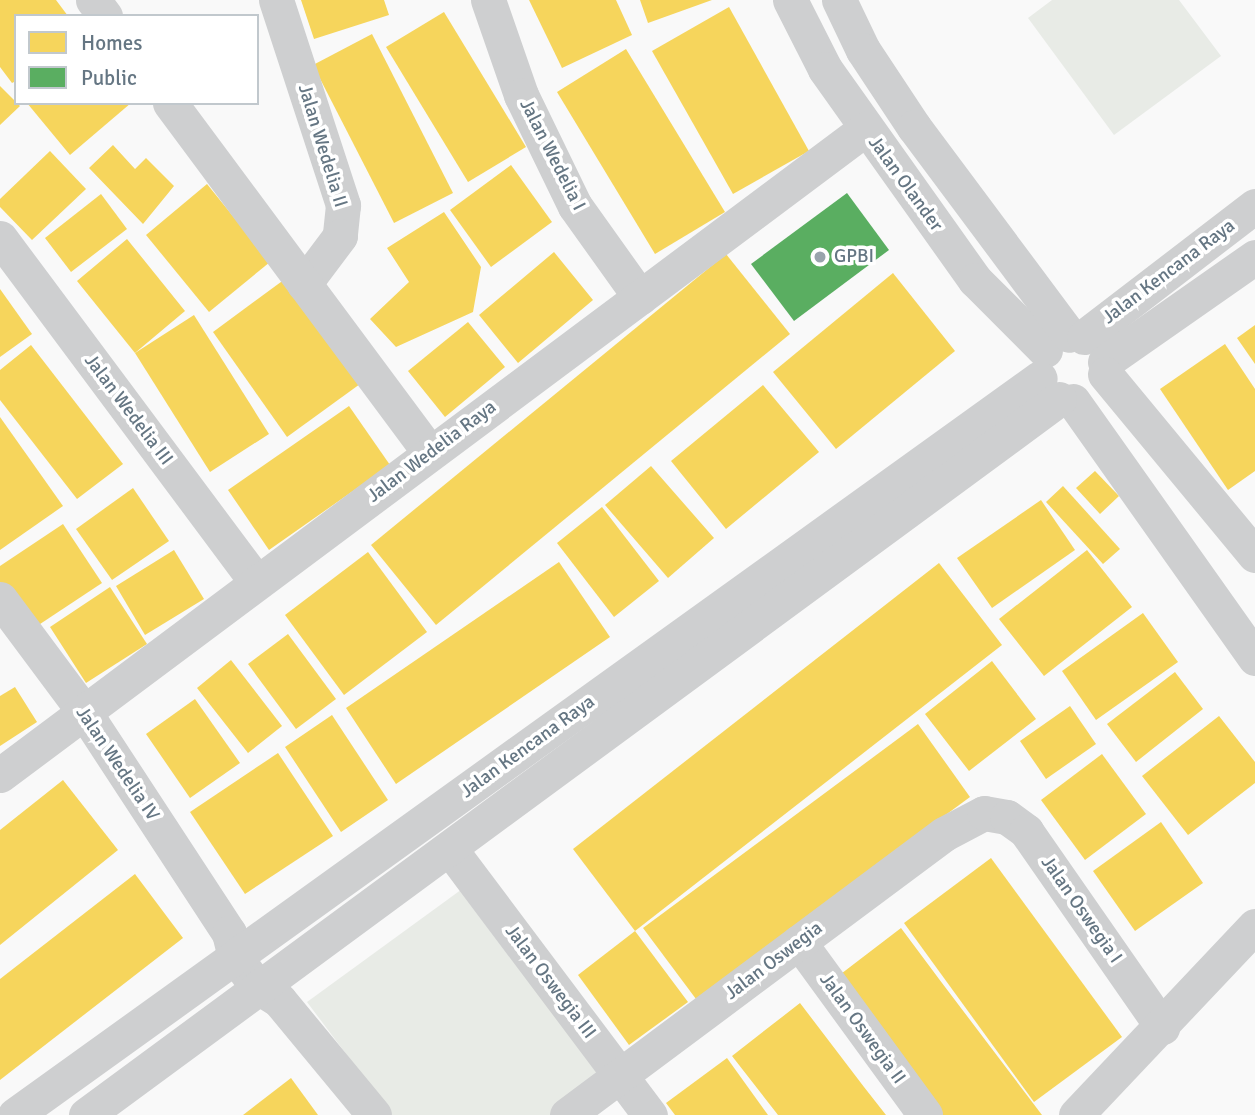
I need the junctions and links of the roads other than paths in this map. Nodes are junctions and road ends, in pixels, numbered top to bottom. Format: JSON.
{"nodes":[{"id":1,"x":276,"y":0,"type":"edge"},
{"id":2,"x":488,"y":0,"type":"edge"},
{"id":3,"x":789,"y":0,"type":"edge"},
{"id":4,"x":839,"y":0,"type":"edge"},
{"id":5,"x":171,"y":105,"type":"edge"},
{"id":6,"x":865,"y":129,"type":"junction"},
{"id":7,"x":1255,"y":206,"type":"edge"},
{"id":8,"x":0,"y":238,"type":"edge"},
{"id":9,"x":1255,"y":257,"type":"edge"},
{"id":10,"x":304,"y":284,"type":"junction"},
{"id":11,"x":640,"y":297,"type":"junction"},
{"id":12,"x":1073,"y":367,"type":"junction"},
{"id":13,"x":430,"y":453,"type":"junction"},
{"id":14,"x":1255,"y":555,"type":"edge"},
{"id":15,"x":256,"y":582,"type":"junction"},
{"id":16,"x":0,"y":598,"type":"edge"},
{"id":17,"x":1255,"y":658,"type":"edge"},
{"id":18,"x":85,"y":713,"type":"junction"},
{"id":19,"x":0,"y":775,"type":"edge"},
{"id":20,"x":984,"y":813,"type":"joint"},
{"id":21,"x":450,"y":849,"type":"junction"},
{"id":22,"x":1255,"y":926,"type":"edge"},
{"id":23,"x":799,"y":942,"type":"junction"},
{"id":24,"x":238,"y":945,"type":"junction"},
{"id":25,"x":270,"y":987,"type":"junction"},
{"id":26,"x":1162,"y":1027,"type":"junction"},
{"id":27,"x":620,"y":1076,"type":"junction"},
{"id":28,"x":15,"y":1115,"type":"edge"},
{"id":29,"x":86,"y":1115,"type":"edge"},
{"id":30,"x":374,"y":1115,"type":"edge"},
{"id":31,"x":567,"y":1115,"type":"edge"},
{"id":32,"x":650,"y":1115,"type":"edge"},
{"id":33,"x":925,"y":1115,"type":"edge"},
{"id":34,"x":1076,"y":1115,"type":"edge"}],
"edges":[{"from":1,"to":10,"type":"street","name":"Jalan Wedelia II"},
{"from":2,"to":11,"type":"street","name":"Jalan Wedelia I"},
{"from":3,"to":6,"type":"street","name":"Jalan Olander"},
{"from":4,"to":12,"type":"street","name":"Jalan Olander"},
{"from":5,"to":10,"type":"street"},
{"from":6,"to":11,"type":"street","name":"Jalan Wedelia Raya"},
{"from":6,"to":12,"type":"street","name":"Jalan Olander"},
{"from":7,"to":12,"type":"street","name":"Jalan Kencana Raya"},
{"from":8,"to":15,"type":"street","name":"Jalan Wedelia III"},
{"from":9,"to":12,"type":"street","name":"Jalan Kencana Raya"},
{"from":10,"to":13,"type":"street"},
{"from":11,"to":13,"type":"street","name":"Jalan Wedelia Raya"},
{"from":12,"to":14,"type":"street","name":"Jalan Olander"},
{"from":12,"to":17,"type":"street","name":"Jalan Olander"},
{"from":12,"to":21,"type":"street","name":"Jalan Kencana Raya"},
{"from":12,"to":24,"type":"street","name":"Jalan Kencana Raya"},
{"from":13,"to":15,"type":"street","name":"Jalan Wedelia Raya"},
{"from":15,"to":18,"type":"street","name":"Jalan Wedelia Raya"},
{"from":16,"to":18,"type":"street","name":"Jalan Wedelia IV"},
{"from":18,"to":19,"type":"street","name":"Jalan Wedelia Raya"},
{"from":18,"to":24,"type":"street","name":"Jalan Wedelia IV"},
{"from":20,"to":23,"type":"street","name":"Jalan Oswegia"},
{"from":20,"to":26,"type":"street","name":"Jalan Oswegia I"},
{"from":21,"to":25,"type":"street","name":"Jalan Kencana Raya"},
{"from":21,"to":27,"type":"street","name":"Jalan Oswegia III"},
{"from":22,"to":26,"type":"street"},
{"from":23,"to":27,"type":"street","name":"Jalan Oswegia"},
{"from":23,"to":33,"type":"street","name":"Jalan Oswegia II"},
{"from":24,"to":25,"type":"street","name":"Jalan Wedelia IV"},
{"from":24,"to":28,"type":"street","name":"Jalan Kencana Raya"},
{"from":25,"to":29,"type":"street","name":"Jalan Kencana Raya"},
{"from":25,"to":30,"type":"street","name":"Jalan Wedelia IV"},
{"from":26,"to":34,"type":"street"},
{"from":27,"to":31,"type":"street","name":"Jalan Oswegia"},
{"from":27,"to":32,"type":"street","name":"Jalan Oswegia III"}]}
